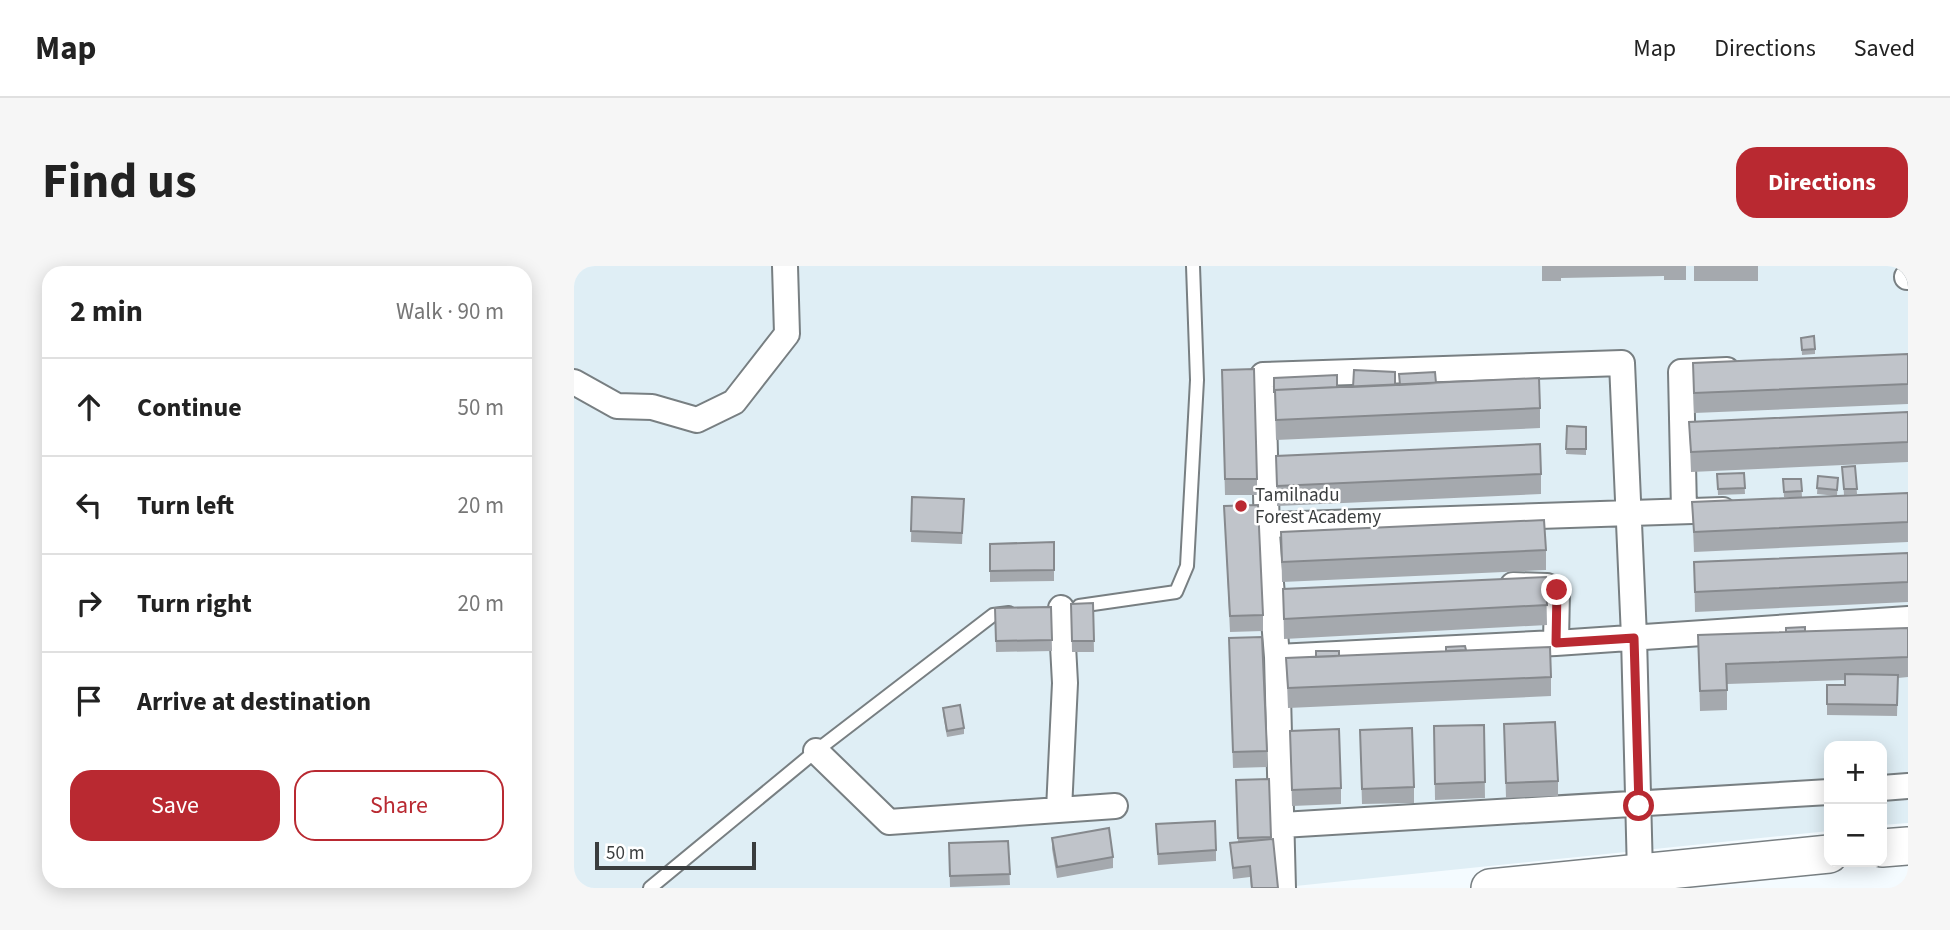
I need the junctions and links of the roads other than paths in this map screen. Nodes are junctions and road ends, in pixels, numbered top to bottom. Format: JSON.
{"nodes":[{"id":1,"x":785,"y":266,"type":"edge"},
{"id":2,"x":1193,"y":266,"type":"edge"},
{"id":3,"x":1747,"y":369,"type":"edge"},
{"id":4,"x":574,"y":382,"type":"edge"},
{"id":5,"x":1750,"y":509,"type":"edge"},
{"id":6,"x":1684,"y":510,"type":"junction"},
{"id":7,"x":1629,"y":511,"type":"junction"},
{"id":8,"x":1269,"y":526,"type":"junction"},
{"id":9,"x":1492,"y":586,"type":"edge"},
{"id":10,"x":1299,"y":593,"type":"edge"},
{"id":11,"x":1271,"y":594,"type":"junction"},
{"id":12,"x":1054,"y":609,"type":"joint"},
{"id":13,"x":1020,"y":612,"type":"edge"},
{"id":14,"x":1908,"y":619,"type":"edge"},
{"id":15,"x":1634,"y":638,"type":"junction"},
{"id":16,"x":1556,"y":643,"type":"junction"},
{"id":17,"x":1277,"y":657,"type":"junction"},
{"id":18,"x":816,"y":751,"type":"junction"},
{"id":19,"x":1908,"y":786,"type":"edge"},
{"id":20,"x":1887,"y":788,"type":"edge"},
{"id":21,"x":1824,"y":792,"type":"edge"},
{"id":22,"x":1115,"y":806,"type":"dead end"},
{"id":23,"x":1639,"y":806,"type":"junction"},
{"id":24,"x":1059,"y":810,"type":"junction"},
{"id":25,"x":1282,"y":825,"type":"junction"},
{"id":26,"x":1908,"y":846,"type":"edge"},
{"id":27,"x":1887,"y":848,"type":"edge"},
{"id":28,"x":1824,"y":855,"type":"edge"},
{"id":29,"x":1640,"y":874,"type":"junction"},
{"id":30,"x":1701,"y":878,"type":"edge"},
{"id":31,"x":650,"y":888,"type":"edge"},
{"id":32,"x":1283,"y":888,"type":"edge"},
{"id":33,"x":1490,"y":888,"type":"edge"}],
"edges":[{"from":1,"to":4,"type":"street"},
{"from":2,"to":12,"type":"lane"},
{"from":3,"to":6,"type":"street"},
{"from":5,"to":6,"type":"street"},
{"from":6,"to":7,"type":"street"},
{"from":7,"to":8,"type":"street"},
{"from":7,"to":8,"type":"street"},
{"from":7,"to":15,"type":"street"},
{"from":8,"to":11,"type":"street"},
{"from":9,"to":16,"type":"street"},
{"from":10,"to":11,"type":"street"},
{"from":11,"to":17,"type":"street"},
{"from":12,"to":24,"type":"street"},
{"from":13,"to":18,"type":"lane"},
{"from":14,"to":15,"type":"street"},
{"from":15,"to":16,"type":"street"},
{"from":15,"to":23,"type":"street"},
{"from":16,"to":17,"type":"street"},
{"from":17,"to":25,"type":"street"},
{"from":18,"to":24,"type":"street"},
{"from":18,"to":31,"type":"lane"},
{"from":19,"to":20,"type":"street"},
{"from":21,"to":23,"type":"street"},
{"from":22,"to":24,"type":"street"},
{"from":23,"to":25,"type":"street"},
{"from":23,"to":29,"type":"street"},
{"from":25,"to":32,"type":"street"},
{"from":26,"to":27,"type":"main road"},
{"from":28,"to":30,"type":"main road"},
{"from":29,"to":30,"type":"main road"},
{"from":29,"to":33,"type":"main road"}]}
